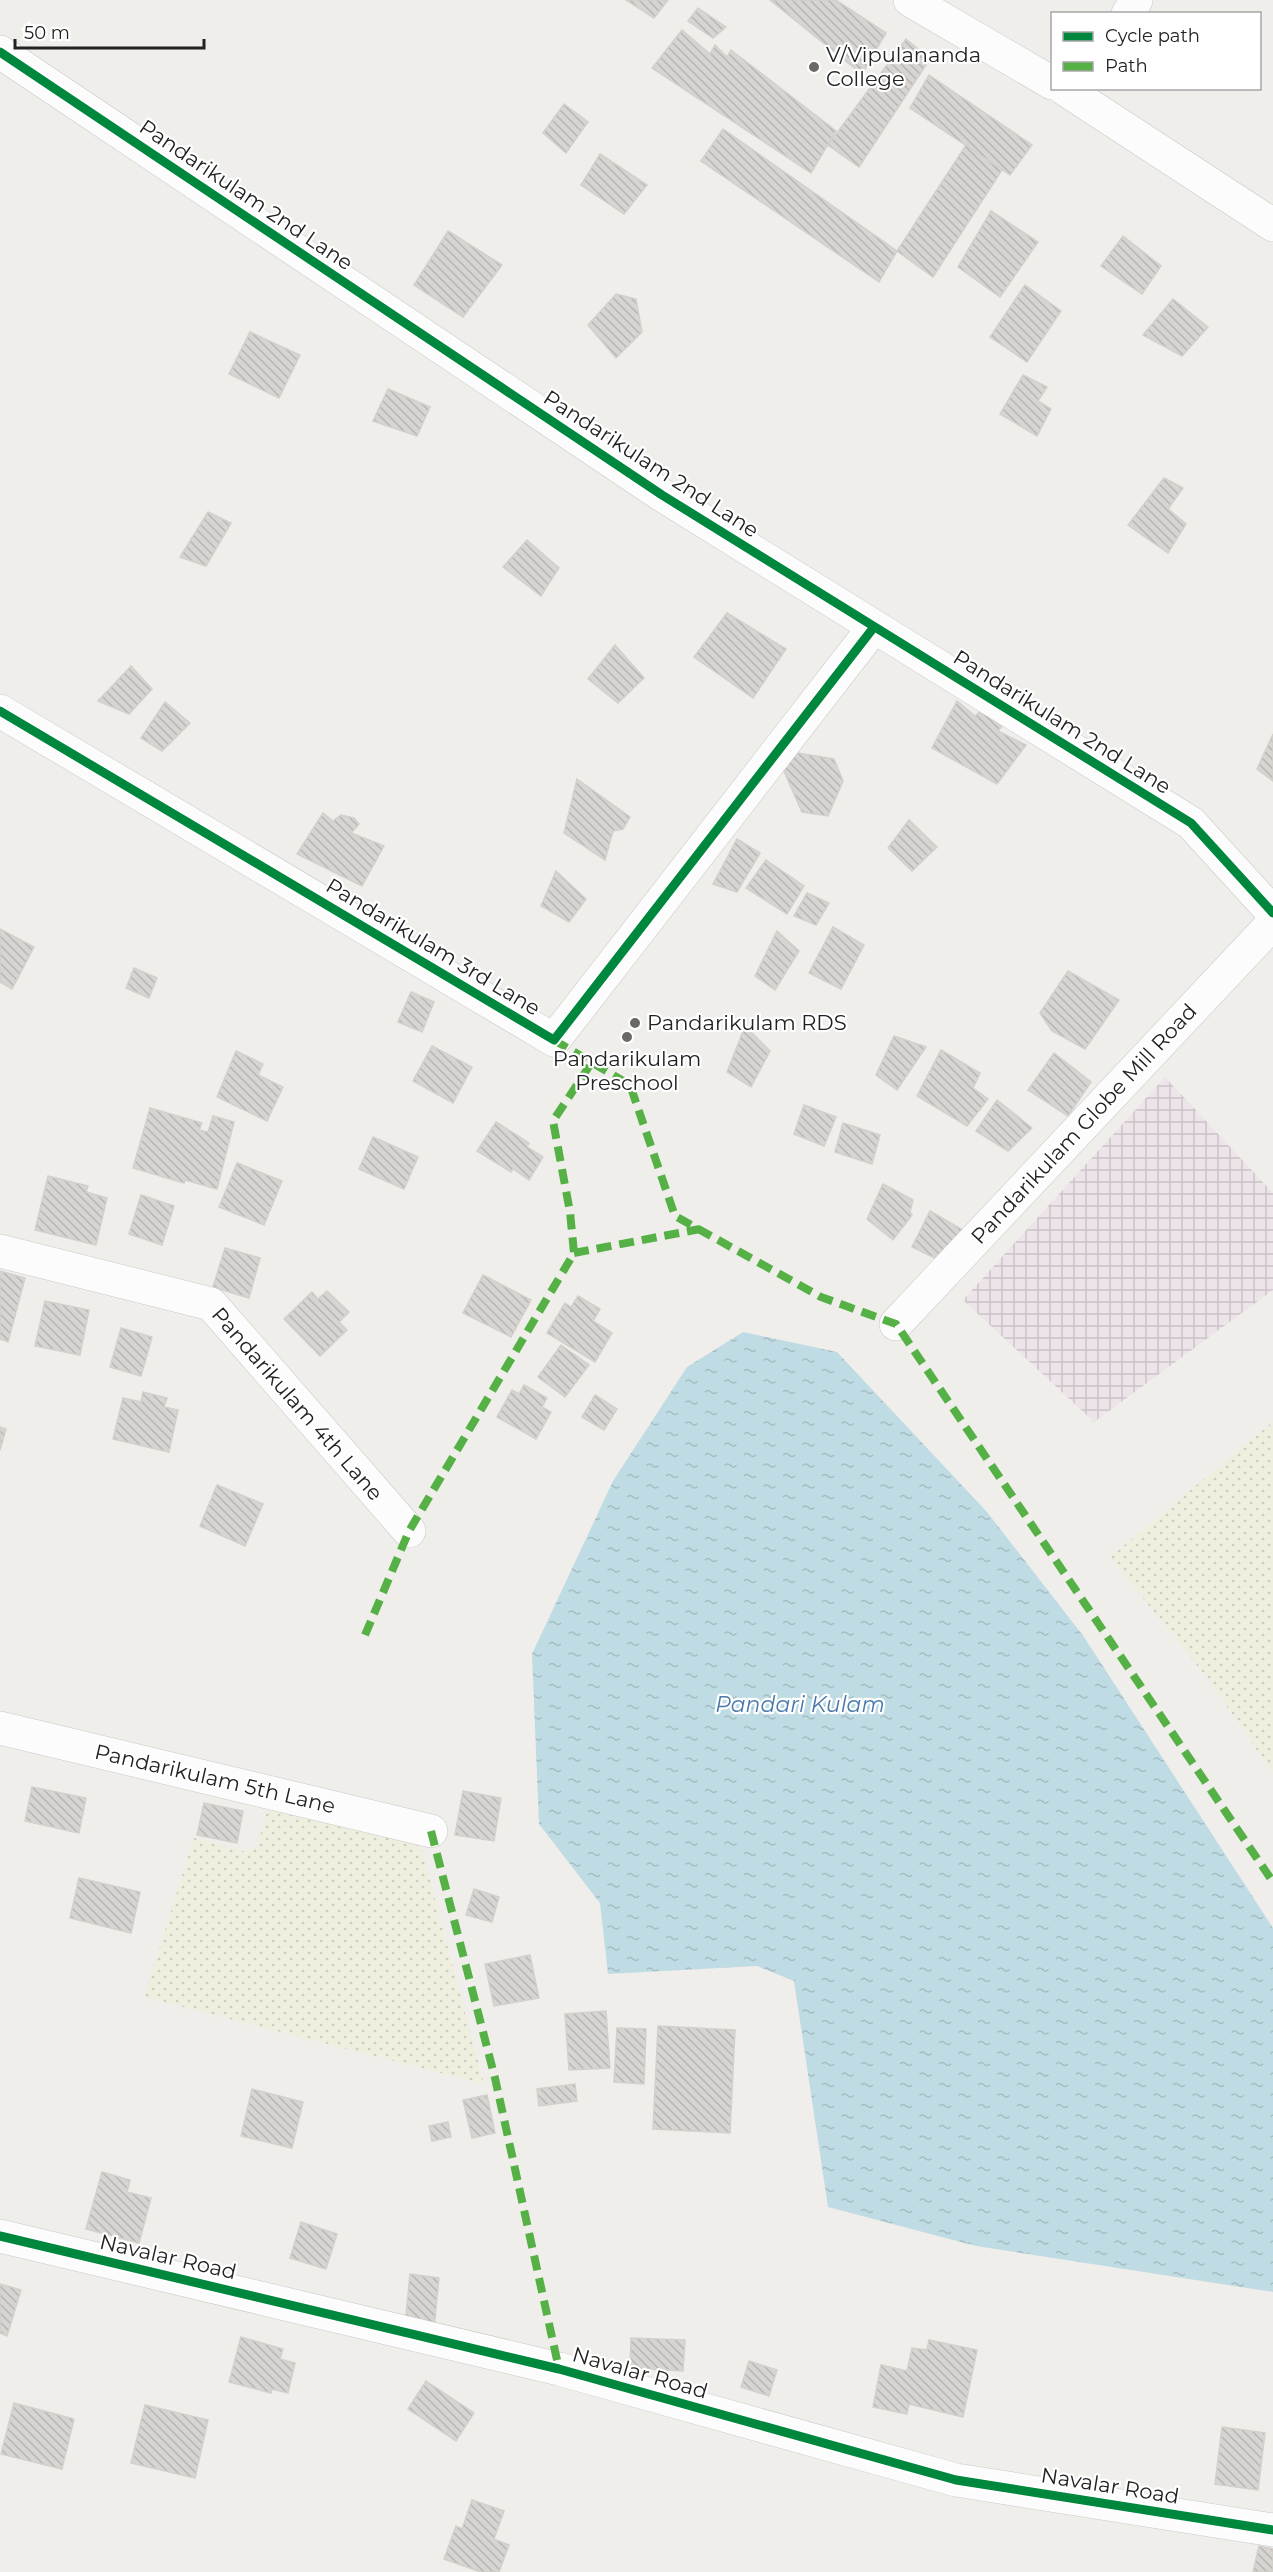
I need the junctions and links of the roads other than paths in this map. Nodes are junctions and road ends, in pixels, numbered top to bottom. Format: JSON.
{"nodes":[{"id":1,"x":910,"y":0,"type":"edge"},
{"id":2,"x":0,"y":52,"type":"edge"},
{"id":3,"x":1051,"y":79,"type":"edge"},
{"id":4,"x":1070,"y":90,"type":"edge"},
{"id":5,"x":1273,"y":225,"type":"edge"},
{"id":6,"x":874,"y":627,"type":"junction"},
{"id":7,"x":0,"y":711,"type":"edge"},
{"id":8,"x":1273,"y":913,"type":"edge"},
{"id":9,"x":1273,"y":923,"type":"edge"},
{"id":10,"x":0,"y":1251,"type":"edge"},
{"id":11,"x":896,"y":1324,"type":"dead end"},
{"id":12,"x":409,"y":1532,"type":"dead end"},
{"id":13,"x":0,"y":1728,"type":"edge"},
{"id":14,"x":431,"y":1831,"type":"dead end"},
{"id":15,"x":0,"y":2236,"type":"edge"},
{"id":16,"x":1273,"y":2530,"type":"edge"}],
"edges":[{"from":1,"to":3,"type":"street"},
{"from":2,"to":6,"type":"street","name":"Pandarikulam 2nd Lane"},
{"from":4,"to":5,"type":"street"},
{"from":6,"to":7,"type":"street","name":"Pandarikulam 3rd Lane"},
{"from":6,"to":8,"type":"street","name":"Pandarikulam 2nd Lane"},
{"from":9,"to":11,"type":"street","name":"Pandarikulam Globe Mill Road"},
{"from":10,"to":12,"type":"street","name":"Pandarikulam 4th Lane"},
{"from":13,"to":14,"type":"street","name":"Pandarikulam 5th Lane"},
{"from":15,"to":16,"type":"street","name":"Navalar Road"}]}
